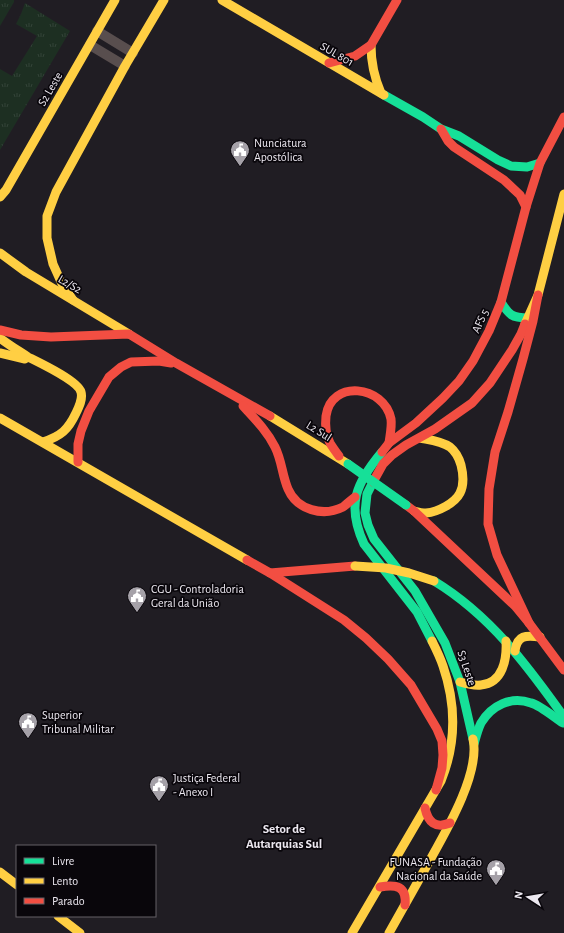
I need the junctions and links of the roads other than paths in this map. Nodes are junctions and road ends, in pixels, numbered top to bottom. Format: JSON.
{"nodes":[{"id":1,"x":116,"y":0,"type":"edge"},
{"id":2,"x":164,"y":0,"type":"edge"},
{"id":3,"x":222,"y":0,"type":"edge"},
{"id":4,"x":397,"y":0,"type":"edge"},
{"id":5,"x":97,"y":31,"type":"junction"},
{"id":6,"x":90,"y":45,"type":"junction"},
{"id":7,"x":371,"y":45,"type":"junction"},
{"id":8,"x":133,"y":52,"type":"junction"},
{"id":9,"x":329,"y":63,"type":"junction"},
{"id":10,"x":125,"y":66,"type":"junction"},
{"id":11,"x":381,"y":92,"type":"junction"},
{"id":12,"x":564,"y":117,"type":"edge"},
{"id":13,"x":441,"y":129,"type":"junction"},
{"id":14,"x":482,"y":150,"type":"junction"},
{"id":15,"x":475,"y":161,"type":"junction"},
{"id":16,"x":540,"y":163,"type":"junction"},
{"id":17,"x":3,"y":194,"type":"edge"},
{"id":18,"x":563,"y":200,"type":"edge"},
{"id":19,"x":526,"y":207,"type":"junction"},
{"id":20,"x":0,"y":208,"type":"edge"},
{"id":21,"x":561,"y":220,"type":"edge"},
{"id":22,"x":0,"y":253,"type":"edge"},
{"id":23,"x":538,"y":295,"type":"junction"},
{"id":24,"x":73,"y":300,"type":"junction"},
{"id":25,"x":501,"y":302,"type":"junction"},
{"id":26,"x":528,"y":318,"type":"junction"},
{"id":27,"x":0,"y":330,"type":"edge"},
{"id":28,"x":129,"y":334,"type":"junction"},
{"id":29,"x":0,"y":338,"type":"edge"},
{"id":30,"x":0,"y":353,"type":"edge"},
{"id":31,"x":34,"y":361,"type":"junction"},
{"id":32,"x":176,"y":363,"type":"junction"},
{"id":33,"x":232,"y":394,"type":"junction"},
{"id":34,"x":0,"y":409,"type":"edge"},
{"id":35,"x":0,"y":418,"type":"edge"},
{"id":36,"x":15,"y":426,"type":"junction"},
{"id":37,"x":420,"y":438,"type":"junction"},
{"id":38,"x":43,"y":442,"type":"junction"},
{"id":39,"x":389,"y":443,"type":"junction"},
{"id":40,"x":78,"y":462,"type":"junction"},
{"id":41,"x":345,"y":462,"type":"junction"},
{"id":42,"x":355,"y":497,"type":"junction"},
{"id":43,"x":410,"y":508,"type":"junction"},
{"id":44,"x":270,"y":574,"type":"junction"},
{"id":45,"x":529,"y":623,"type":"junction"},
{"id":46,"x":540,"y":637,"type":"junction"},
{"id":47,"x":506,"y":641,"type":"junction"},
{"id":48,"x":515,"y":651,"type":"junction"},
{"id":49,"x":564,"y":670,"type":"edge"},
{"id":50,"x":460,"y":682,"type":"junction"},
{"id":51,"x":564,"y":717,"type":"edge"},
{"id":52,"x":564,"y":723,"type":"edge"},
{"id":53,"x":474,"y":744,"type":"junction"},
{"id":54,"x":436,"y":790,"type":"junction"},
{"id":55,"x":425,"y":808,"type":"junction"},
{"id":56,"x":450,"y":824,"type":"junction"},
{"id":57,"x":0,"y":872,"type":"edge"},
{"id":58,"x":16,"y":884,"type":"edge"},
{"id":59,"x":380,"y":887,"type":"junction"},
{"id":60,"x":405,"y":905,"type":"junction"},
{"id":61,"x":59,"y":917,"type":"edge"},
{"id":62,"x":80,"y":933,"type":"edge"},
{"id":63,"x":352,"y":933,"type":"edge"},
{"id":64,"x":389,"y":933,"type":"edge"}],
"edges":[{"from":1,"to":5,"type":"main road","name":"S2 Leste"},
{"from":2,"to":8,"type":"main road"},
{"from":3,"to":9,"type":"main road","name":"SUL 801"},
{"from":4,"to":7,"type":"main road"},
{"from":5,"to":6,"type":"main road","name":"S2 Leste"},
{"from":5,"to":8,"type":"street"},
{"from":6,"to":10,"type":"street"},
{"from":6,"to":17,"type":"main road","name":"S2 Leste"},
{"from":7,"to":9,"type":"main road"},
{"from":7,"to":11,"type":"main road"},
{"from":8,"to":10,"type":"main road"},
{"from":9,"to":11,"type":"main road","name":"SUL 801"},
{"from":10,"to":24,"type":"main road"},
{"from":11,"to":13,"type":"main road","name":"SUL 801"},
{"from":12,"to":16,"type":"main road","name":"AFS 5"},
{"from":13,"to":14,"type":"main road","name":"SUL 801"},
{"from":13,"to":15,"type":"main road","name":"SUL 801"},
{"from":14,"to":15,"type":"main road"},
{"from":14,"to":16,"type":"main road","name":"SUL 801"},
{"from":15,"to":19,"type":"main road","name":"SUL 801"},
{"from":16,"to":19,"type":"main road","name":"AFS 5"},
{"from":17,"to":20,"type":"main road","name":"S2 Leste"},
{"from":18,"to":21,"type":"main road"},
{"from":19,"to":25,"type":"main road","name":"AFS 5"},
{"from":21,"to":23,"type":"main road"},
{"from":22,"to":24,"type":"main road","name":"L2/S2"},
{"from":23,"to":26,"type":"main road"},
{"from":23,"to":45,"type":"main road"},
{"from":24,"to":28,"type":"main road","name":"L2/S2"},
{"from":25,"to":26,"type":"main road"},
{"from":25,"to":39,"type":"main road","name":"AFS 5"},
{"from":26,"to":37,"type":"main road"},
{"from":27,"to":28,"type":"main road"},
{"from":28,"to":32,"type":"main road","name":"L2 Sul"},
{"from":29,"to":31,"type":"main road"},
{"from":30,"to":31,"type":"main road"},
{"from":31,"to":38,"type":"main road"},
{"from":32,"to":33,"type":"main road","name":"L2 Sul"},
{"from":32,"to":40,"type":"main road"},
{"from":33,"to":41,"type":"main road","name":"L2 Sul"},
{"from":33,"to":42,"type":"main road"},
{"from":34,"to":36,"type":"main road"},
{"from":35,"to":36,"type":"main road"},
{"from":36,"to":38,"type":"main road"},
{"from":37,"to":43,"type":"main road"},
{"from":37,"to":50,"type":"main road","name":"S3 Leste"},
{"from":38,"to":40,"type":"main road"},
{"from":39,"to":41,"type":"main road"},
{"from":39,"to":42,"type":"main road","name":"AFS 5"},
{"from":40,"to":44,"type":"main road"},
{"from":41,"to":43,"type":"main road","name":"L2 Sul","bridge":true},
{"from":42,"to":54,"type":"main road","name":"S3 Leste"},
{"from":43,"to":45,"type":"main road","name":"L2 Sul"},
{"from":44,"to":47,"type":"main road","bridge":true},
{"from":44,"to":54,"type":"main road"},
{"from":45,"to":46,"type":"main road","name":"L2 Sul"},
{"from":46,"to":48,"type":"main road"},
{"from":46,"to":49,"type":"main road","name":"L2 Sul"},
{"from":47,"to":48,"type":"main road"},
{"from":47,"to":50,"type":"main road"},
{"from":48,"to":51,"type":"main road"},
{"from":50,"to":53,"type":"main road","name":"S3 Leste"},
{"from":52,"to":53,"type":"main road"},
{"from":53,"to":56,"type":"main road","name":"S3 Leste"},
{"from":54,"to":55,"type":"main road","name":"S3 Leste"},
{"from":55,"to":56,"type":"main road"},
{"from":55,"to":59,"type":"main road","name":"S3 Leste"},
{"from":56,"to":60,"type":"main road","name":"S3 Leste"},
{"from":57,"to":58,"type":"main road"},
{"from":59,"to":60,"type":"main road"},
{"from":59,"to":63,"type":"main road","name":"S3 Leste"},
{"from":60,"to":64,"type":"main road","name":"S3 Leste"},
{"from":61,"to":62,"type":"main road"}]}
